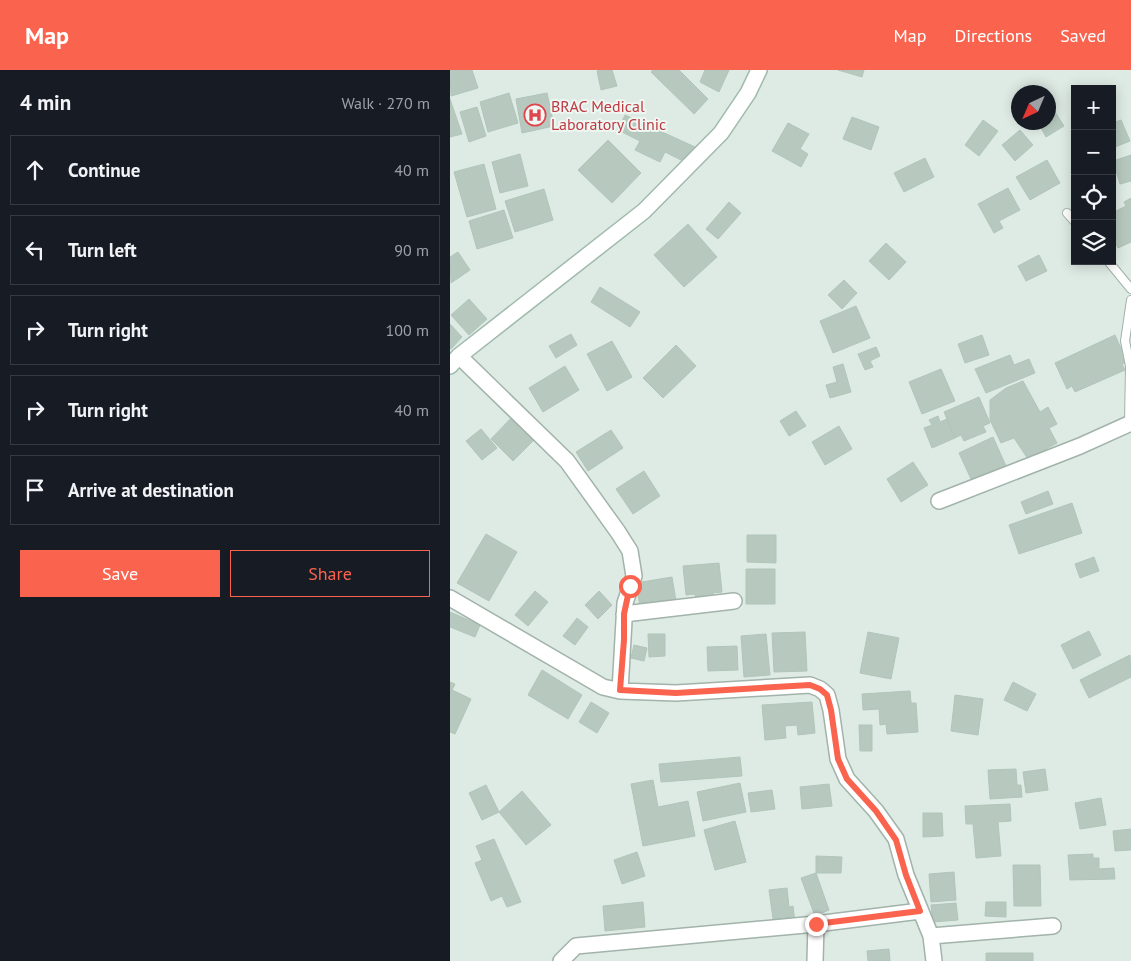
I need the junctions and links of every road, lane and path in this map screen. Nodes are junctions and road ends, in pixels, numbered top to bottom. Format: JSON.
{"nodes":[{"id":1,"x":759,"y":70,"type":"edge"},
{"id":2,"x":1067,"y":213,"type":"dead end"},
{"id":3,"x":1073,"y":220,"type":"edge"},
{"id":4,"x":1111,"y":265,"type":"edge"},
{"id":5,"x":1131,"y":289,"type":"edge"},
{"id":6,"x":1131,"y":300,"type":"edge"},
{"id":7,"x":454,"y":361,"type":"edge"},
{"id":8,"x":1130,"y":423,"type":"edge"},
{"id":9,"x":939,"y":501,"type":"dead end"},
{"id":10,"x":450,"y":598,"type":"edge"},
{"id":11,"x":734,"y":601,"type":"dead end"},
{"id":12,"x":624,"y":614,"type":"junction"},
{"id":13,"x":620,"y":690,"type":"junction"},
{"id":14,"x":920,"y":911,"type":"junction"},
{"id":15,"x":816,"y":924,"type":"junction"},
{"id":16,"x":1053,"y":926,"type":"dead end"},
{"id":17,"x":932,"y":936,"type":"junction"},
{"id":18,"x":561,"y":961,"type":"edge"},
{"id":19,"x":815,"y":961,"type":"edge"},
{"id":20,"x":934,"y":961,"type":"edge"}],
"edges":[{"from":1,"to":7,"type":"street"},
{"from":2,"to":3,"type":"lane"},
{"from":4,"to":5,"type":"lane"},
{"from":6,"to":8,"type":"lane"},
{"from":7,"to":12,"type":"street"},
{"from":8,"to":9,"type":"street"},
{"from":10,"to":13,"type":"street"},
{"from":11,"to":12,"type":"street"},
{"from":12,"to":13,"type":"street"},
{"from":13,"to":14,"type":"street"},
{"from":14,"to":15,"type":"street"},
{"from":14,"to":17,"type":"street"},
{"from":15,"to":18,"type":"street"},
{"from":15,"to":19,"type":"street"},
{"from":16,"to":17,"type":"street"},
{"from":17,"to":20,"type":"street"}]}
